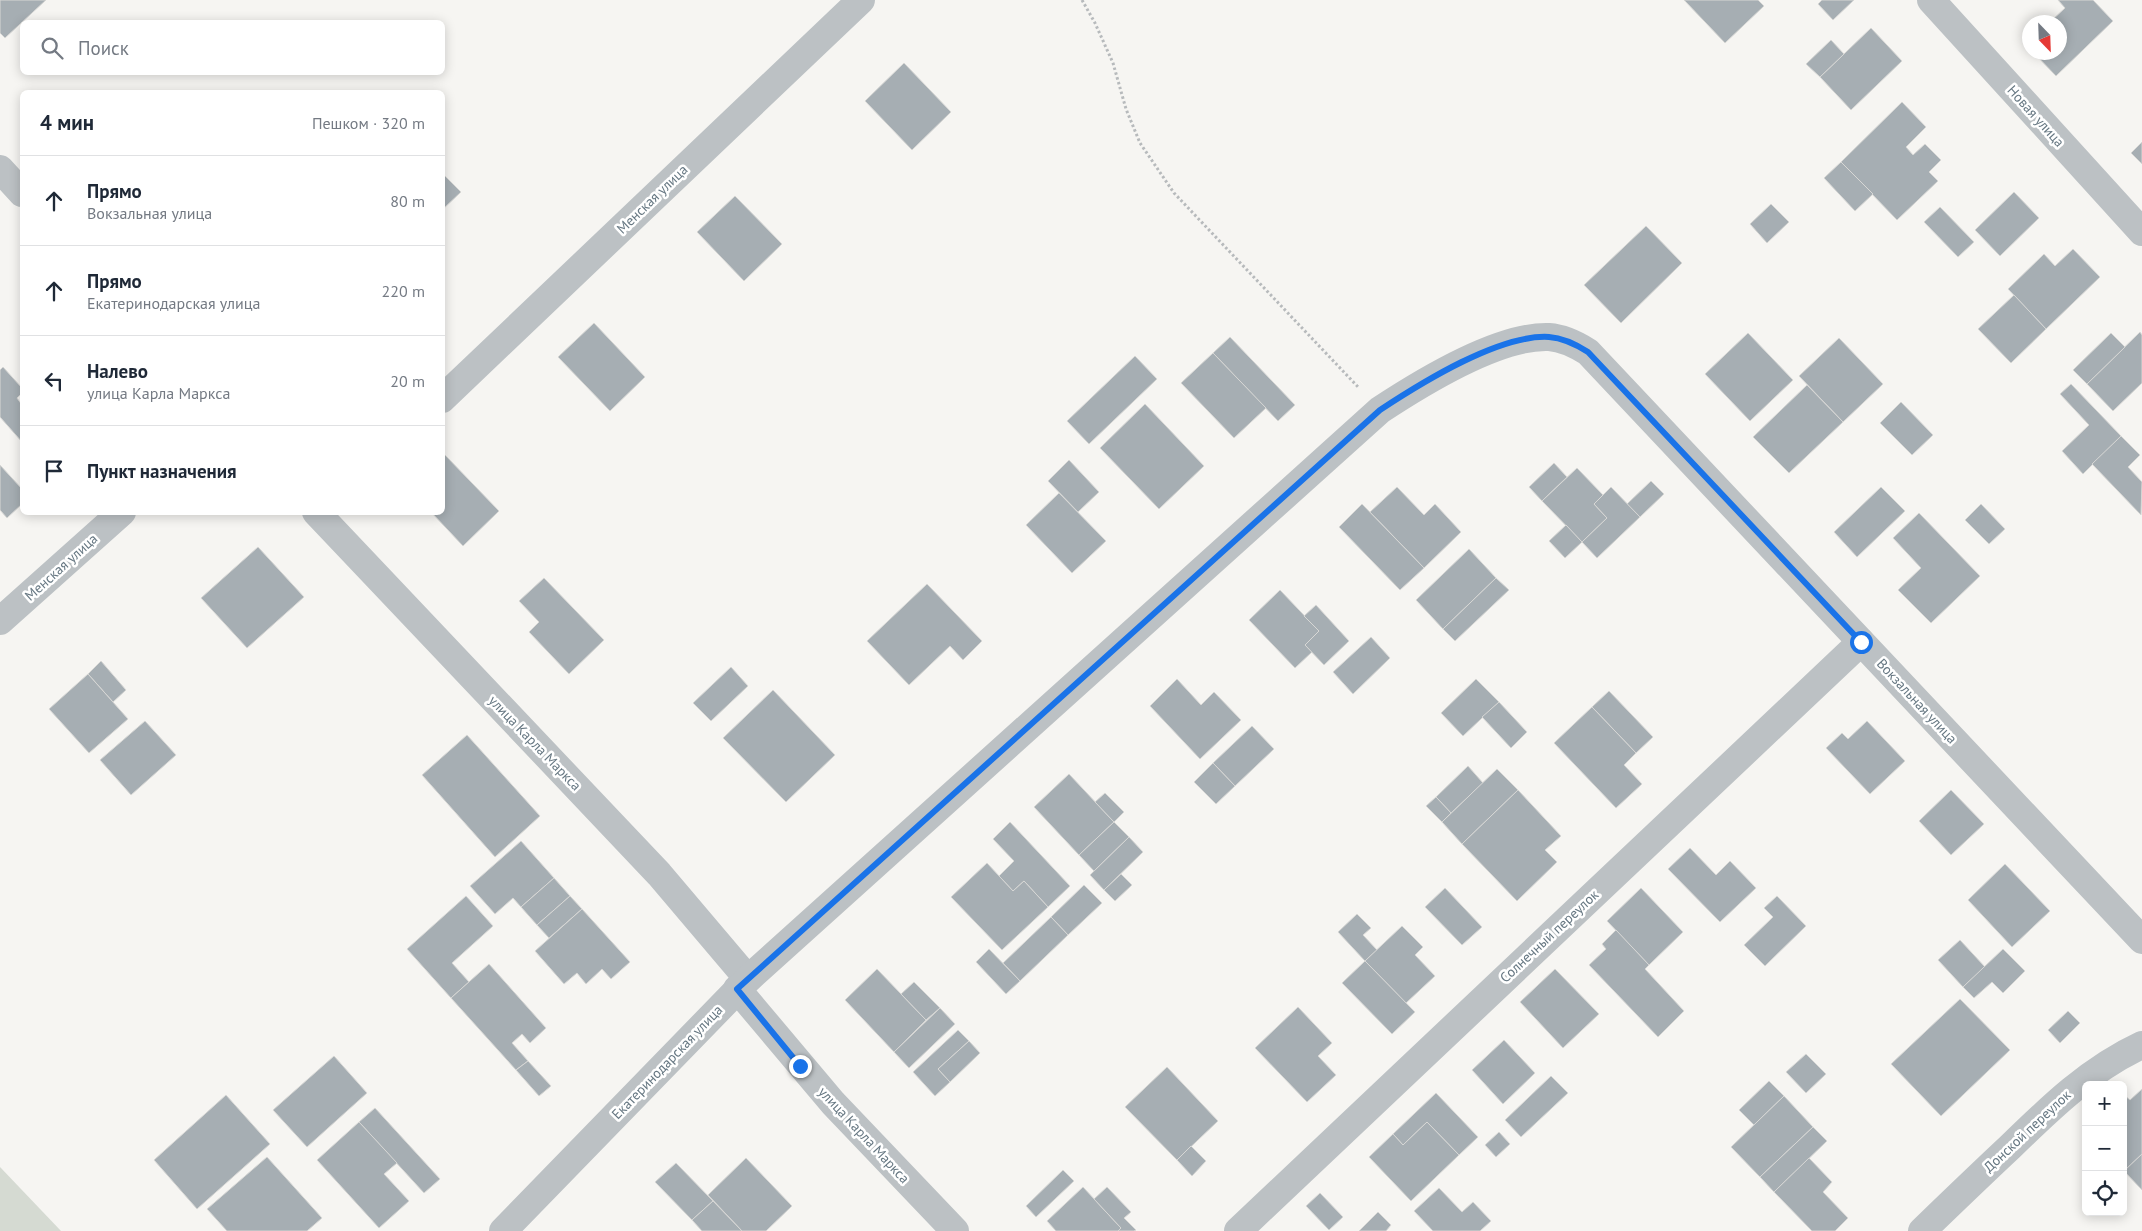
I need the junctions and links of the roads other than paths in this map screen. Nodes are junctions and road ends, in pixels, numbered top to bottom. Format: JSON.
{"nodes":[{"id":1,"x":861,"y":0,"type":"edge"},
{"id":2,"x":1930,"y":0,"type":"edge"},
{"id":3,"x":0,"y":169,"type":"edge"},
{"id":4,"x":20,"y":191,"type":"edge"},
{"id":5,"x":2142,"y":232,"type":"edge"},
{"id":6,"x":1588,"y":352,"type":"joint"},
{"id":7,"x":445,"y":396,"type":"edge"},
{"id":8,"x":119,"y":515,"type":"edge"},
{"id":9,"x":321,"y":515,"type":"edge"},
{"id":10,"x":0,"y":622,"type":"edge"},
{"id":11,"x":1861,"y":642,"type":"junction"},
{"id":12,"x":2142,"y":940,"type":"edge"},
{"id":13,"x":742,"y":984,"type":"junction"},
{"id":14,"x":2142,"y":1045,"type":"edge"},
{"id":15,"x":503,"y":1231,"type":"edge"},
{"id":16,"x":955,"y":1231,"type":"edge"},
{"id":17,"x":1238,"y":1231,"type":"edge"},
{"id":18,"x":1922,"y":1231,"type":"edge"}],
"edges":[{"from":1,"to":7,"type":"street","name":"Менская улица"},
{"from":2,"to":5,"type":"street","name":"Новая улица"},
{"from":3,"to":4,"type":"street"},
{"from":6,"to":11,"type":"street","name":"Вокзальная улица"},
{"from":6,"to":13,"type":"street","name":"Екатеринодарская улица"},
{"from":8,"to":10,"type":"street","name":"Менская улица"},
{"from":9,"to":13,"type":"street","name":"улица Карла Маркса"},
{"from":11,"to":12,"type":"street","name":"Вокзальная улица"},
{"from":11,"to":17,"type":"street","name":"Солнечный переулок"},
{"from":13,"to":15,"type":"street","name":"Екатеринодарская улица"},
{"from":13,"to":16,"type":"street","name":"улица Карла Маркса"},
{"from":14,"to":18,"type":"street","name":"Донской переулок"}]}
